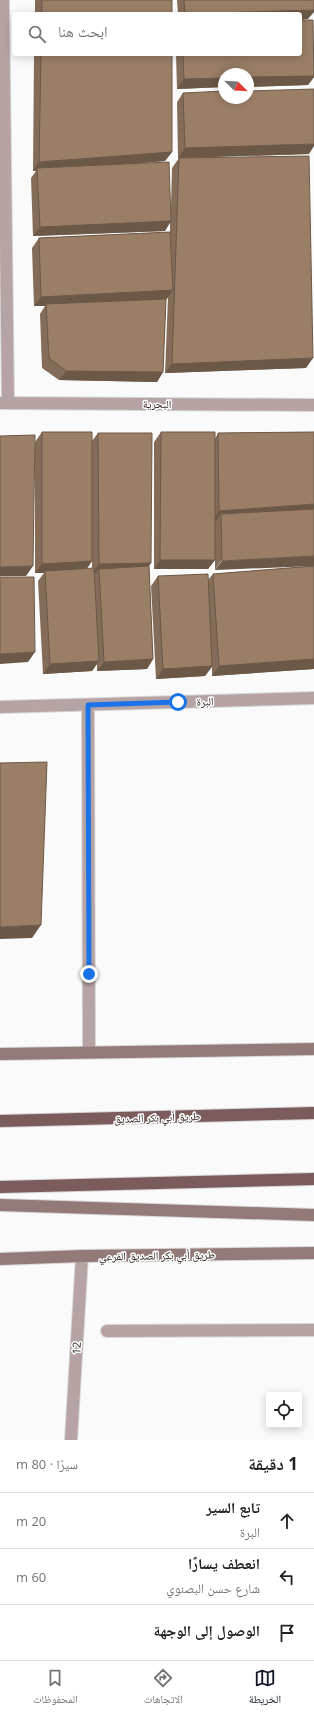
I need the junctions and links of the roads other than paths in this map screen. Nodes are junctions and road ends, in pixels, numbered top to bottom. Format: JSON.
{"nodes":[{"id":1,"x":3,"y":0,"type":"edge"},
{"id":2,"x":4,"y":402,"type":"edge"},
{"id":3,"x":314,"y":405,"type":"edge"},
{"id":4,"x":314,"y":698,"type":"edge"},
{"id":5,"x":88,"y":705,"type":"junction"},
{"id":6,"x":0,"y":707,"type":"edge"},
{"id":7,"x":314,"y":1049,"type":"edge"},
{"id":8,"x":89,"y":1052,"type":"junction"},
{"id":9,"x":0,"y":1054,"type":"edge"},
{"id":10,"x":314,"y":1108,"type":"edge"},
{"id":11,"x":314,"y":1113,"type":"edge"},
{"id":12,"x":34,"y":1120,"type":"junction"},
{"id":13,"x":0,"y":1121,"type":"edge"},
{"id":14,"x":314,"y":1179,"type":"edge"},
{"id":15,"x":0,"y":1187,"type":"edge"},
{"id":16,"x":0,"y":1204,"type":"edge"},
{"id":17,"x":314,"y":1215,"type":"edge"},
{"id":18,"x":314,"y":1253,"type":"edge"},
{"id":19,"x":82,"y":1256,"type":"junction"},
{"id":20,"x":0,"y":1259,"type":"edge"},
{"id":21,"x":314,"y":1330,"type":"edge"},
{"id":22,"x":107,"y":1331,"type":"dead end"},
{"id":23,"x":71,"y":1440,"type":"edge"}],
"edges":[{"from":1,"to":2,"type":"street"},
{"from":2,"to":3,"type":"street","name":"البحرية"},
{"from":4,"to":5,"type":"street","name":"البرة"},
{"from":5,"to":6,"type":"street","name":"البرة"},
{"from":5,"to":8,"type":"street"},
{"from":7,"to":8,"type":"main road"},
{"from":8,"to":9,"type":"main road"},
{"from":10,"to":12,"type":"main road"},
{"from":11,"to":12,"type":"main road","name":"طريق أبي بكر الصديق"},
{"from":12,"to":13,"type":"main road","name":"طريق أبي بكر الصديق"},
{"from":14,"to":15,"type":"main road"},
{"from":16,"to":17,"type":"main road"},
{"from":18,"to":19,"type":"main road","name":"طريق أبي بكر الصديق الفرعي"},
{"from":19,"to":20,"type":"main road","name":"طريق أبي بكر الصديق الفرعي"},
{"from":19,"to":23,"type":"street","name":"12"},
{"from":21,"to":22,"type":"street"}]}
